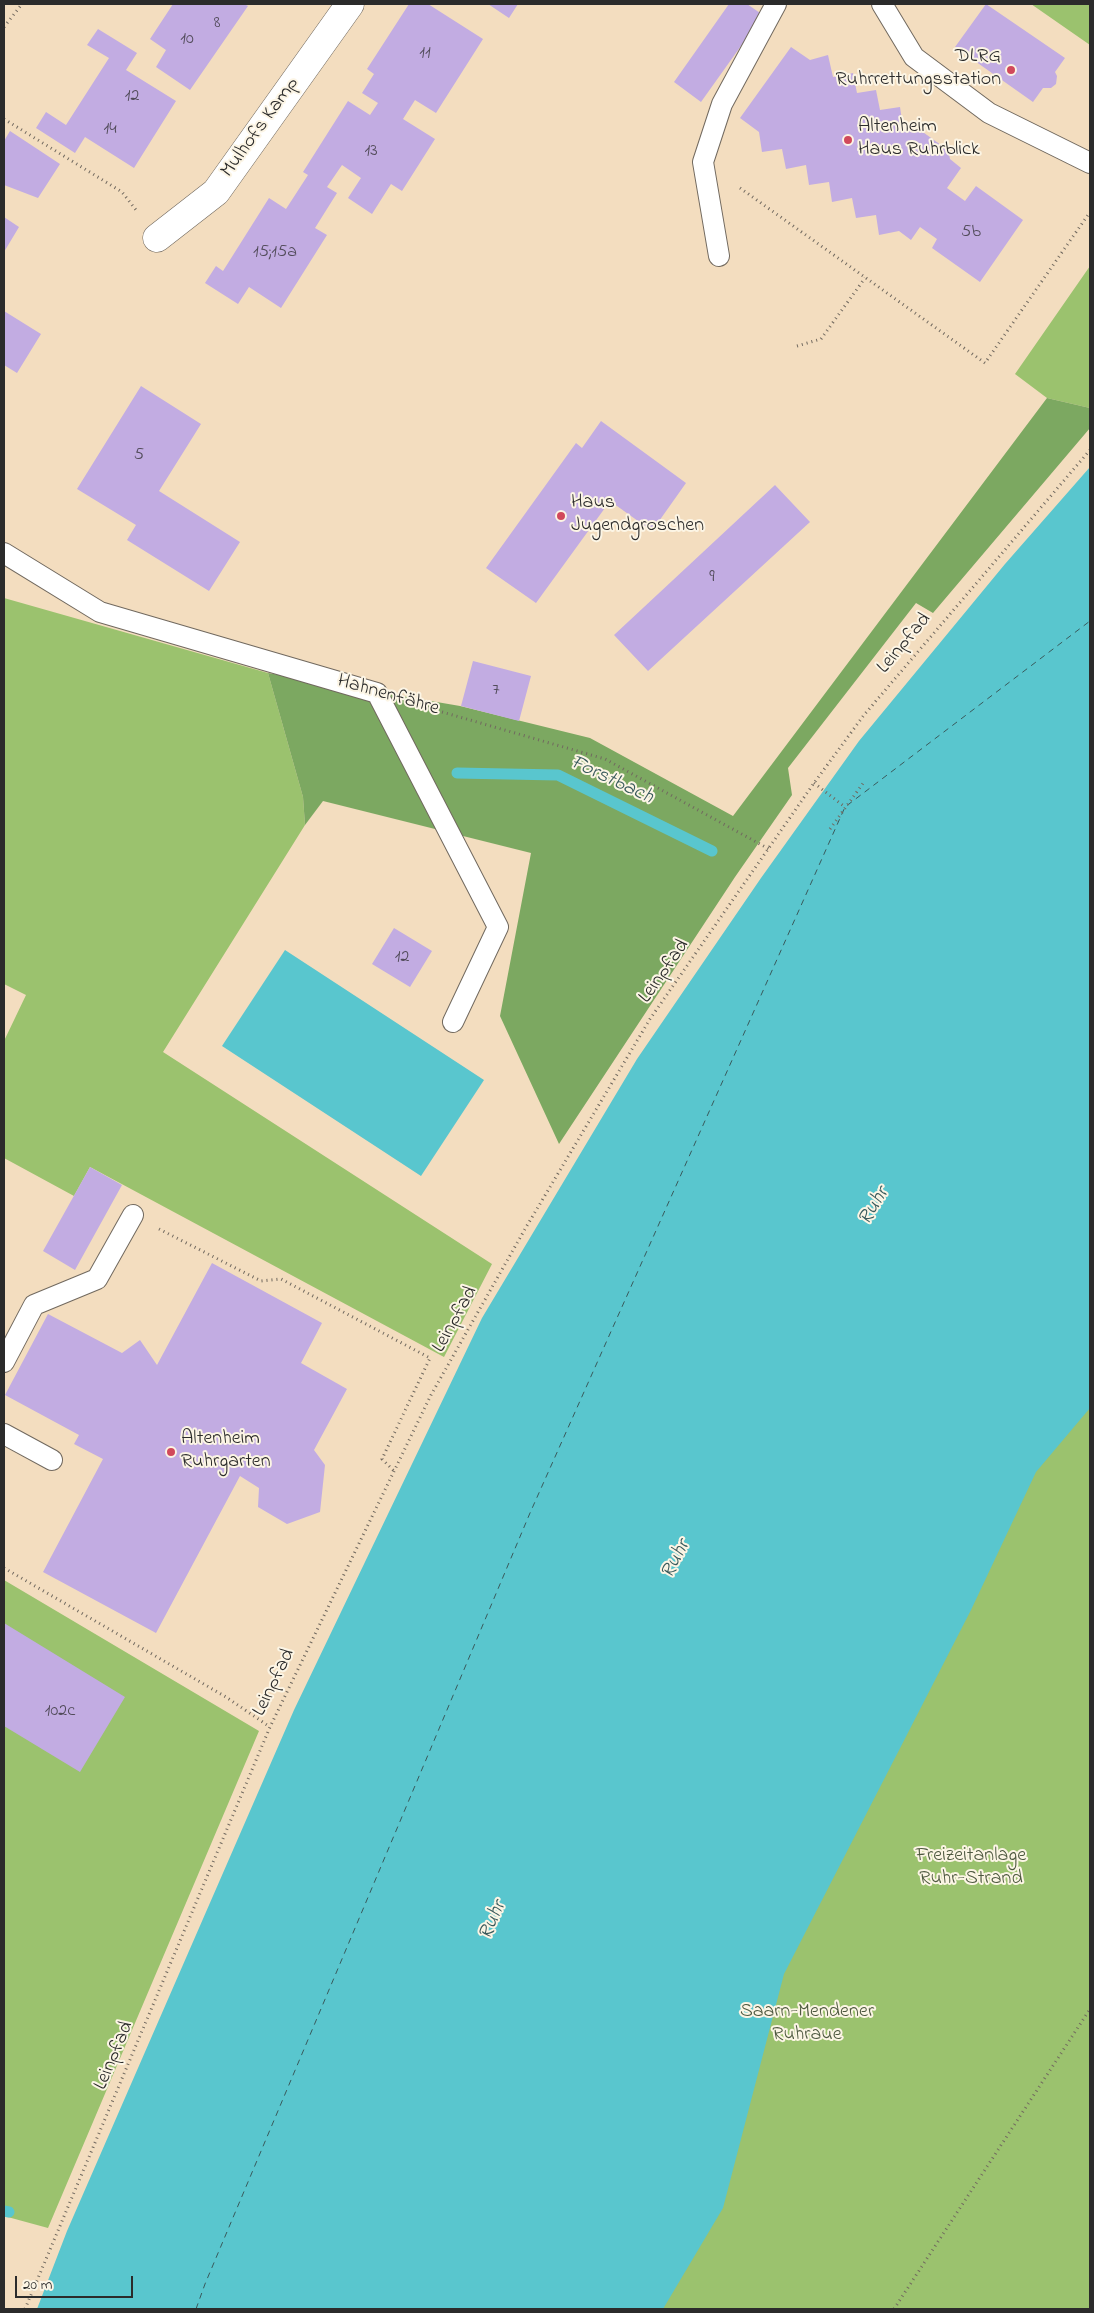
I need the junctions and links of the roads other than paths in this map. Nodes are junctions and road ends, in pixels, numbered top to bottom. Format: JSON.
{"nodes":[{"id":1,"x":350,"y":4,"type":"edge"},
{"id":2,"x":776,"y":4,"type":"edge"},
{"id":3,"x":882,"y":4,"type":"edge"},
{"id":4,"x":1090,"y":163,"type":"edge"},
{"id":5,"x":157,"y":238,"type":"road end"},
{"id":6,"x":719,"y":256,"type":"dead end"},
{"id":7,"x":4,"y":553,"type":"edge"},
{"id":8,"x":453,"y":1022,"type":"dead end"},
{"id":9,"x":133,"y":1216,"type":"road end"},
{"id":10,"x":4,"y":1362,"type":"edge"},
{"id":11,"x":4,"y":1434,"type":"edge"},
{"id":12,"x":52,"y":1460,"type":"dead end"}],
"edges":[{"from":1,"to":5,"type":"street","name":"Mulhofs Kamp"},
{"from":2,"to":6,"type":"lane"},
{"from":3,"to":4,"type":"lane"},
{"from":7,"to":8,"type":"lane","name":"Hahnenfähre"},
{"from":9,"to":10,"type":"lane"},
{"from":11,"to":12,"type":"lane"}]}
